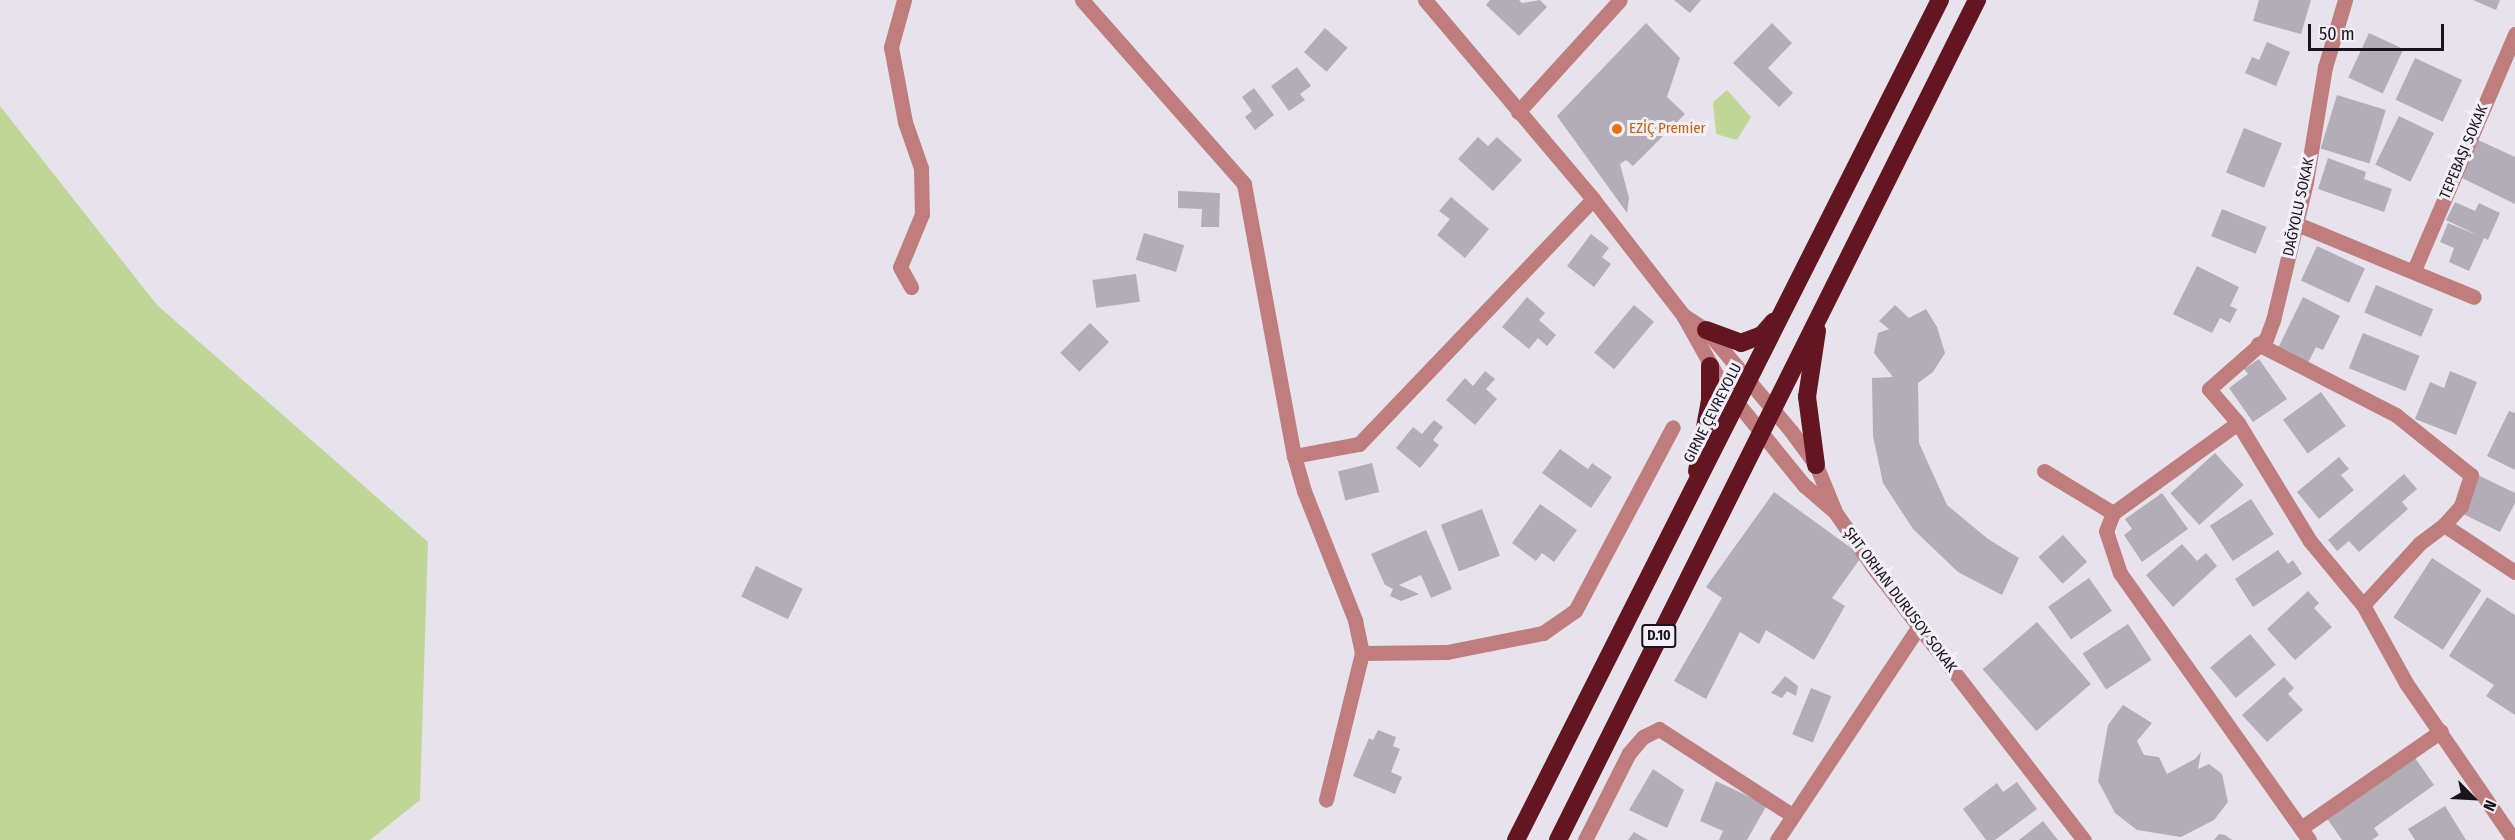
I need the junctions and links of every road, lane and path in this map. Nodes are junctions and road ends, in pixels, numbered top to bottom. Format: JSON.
{"nodes":[{"id":1,"x":904,"y":0,"type":"edge"},
{"id":2,"x":1082,"y":0,"type":"edge"},
{"id":3,"x":1425,"y":0,"type":"edge"},
{"id":4,"x":1620,"y":0,"type":"edge"},
{"id":5,"x":1940,"y":0,"type":"edge"},
{"id":6,"x":1977,"y":0,"type":"edge"},
{"id":7,"x":2344,"y":0,"type":"edge"},
{"id":8,"x":2515,"y":34,"type":"edge"},
{"id":9,"x":1518,"y":112,"type":"junction"},
{"id":10,"x":1593,"y":198,"type":"junction"},
{"id":11,"x":2297,"y":224,"type":"junction"},
{"id":12,"x":2414,"y":270,"type":"junction"},
{"id":13,"x":911,"y":287,"type":"dead end"},
{"id":14,"x":2474,"y":297,"type":"dead end"},
{"id":15,"x":1791,"y":300,"type":"junction"},
{"id":16,"x":1820,"y":314,"type":"junction"},
{"id":17,"x":1683,"y":315,"type":"junction"},
{"id":18,"x":1706,"y":330,"type":"junction"},
{"id":19,"x":2258,"y":344,"type":"junction"},
{"id":20,"x":1710,"y":366,"type":"junction"},
{"id":21,"x":1749,"y":380,"type":"junction"},
{"id":22,"x":1737,"y":404,"type":"junction"},
{"id":23,"x":1773,"y":408,"type":"junction"},
{"id":24,"x":2238,"y":423,"type":"junction"},
{"id":25,"x":1673,"y":427,"type":"dead end"},
{"id":26,"x":1761,"y":432,"type":"junction"},
{"id":27,"x":1294,"y":456,"type":"junction"},
{"id":28,"x":1816,"y":465,"type":"junction"},
{"id":29,"x":2044,"y":471,"type":"dead end"},
{"id":30,"x":1694,"y":491,"type":"junction"},
{"id":31,"x":1835,"y":512,"type":"junction"},
{"id":32,"x":2113,"y":513,"type":"junction"},
{"id":33,"x":2444,"y":525,"type":"junction"},
{"id":34,"x":2515,"y":572,"type":"edge"},
{"id":35,"x":2363,"y":605,"type":"junction"},
{"id":36,"x":1919,"y":626,"type":"junction"},
{"id":37,"x":1362,"y":653,"type":"junction"},
{"id":38,"x":2441,"y":731,"type":"junction"},
{"id":39,"x":1326,"y":800,"type":"dead end"},
{"id":40,"x":1792,"y":815,"type":"junction"},
{"id":41,"x":2305,"y":834,"type":"edge"},
{"id":42,"x":1516,"y":840,"type":"edge"},
{"id":43,"x":1557,"y":840,"type":"edge"},
{"id":44,"x":1585,"y":840,"type":"edge"},
{"id":45,"x":1777,"y":840,"type":"edge"},
{"id":46,"x":2084,"y":840,"type":"edge"},
{"id":47,"x":2514,"y":840,"type":"edge"}],
"edges":[{"from":1,"to":13,"type":"street"},
{"from":2,"to":27,"type":"street"},
{"from":3,"to":9,"type":"street"},
{"from":4,"to":9,"type":"street"},
{"from":5,"to":15,"type":"highway","name":"GIRNE ÇEVREYOLU","number":"D.10"},
{"from":6,"to":16,"type":"highway","number":"D.10"},
{"from":7,"to":11,"type":"street","name":"DAĞYOLU SOKAK"},
{"from":8,"to":12,"type":"street"},
{"from":9,"to":10,"type":"street"},
{"from":10,"to":17,"type":"street"},
{"from":10,"to":27,"type":"street"},
{"from":11,"to":12,"type":"street"},
{"from":11,"to":19,"type":"street","name":"DAĞYOLU SOKAK"},
{"from":12,"to":14,"type":"street"},
{"from":15,"to":18,"type":"highway"},
{"from":15,"to":21,"type":"highway","name":"GIRNE ÇEVREYOLU","number":"D.10"},
{"from":16,"to":23,"type":"highway","number":"D.10"},
{"from":16,"to":28,"type":"highway"},
{"from":17,"to":18,"type":"street"},
{"from":17,"to":20,"type":"street","name":"ŞHT ORHAN DURUSOY SOKAK"},
{"from":18,"to":21,"type":"street"},
{"from":19,"to":24,"type":"street","name":"DAĞYOLU SOKAK"},
{"from":19,"to":33,"type":"street"},
{"from":20,"to":22,"type":"street","name":"ŞHT ORHAN DURUSOY SOKAK"},
{"from":20,"to":30,"type":"highway"},
{"from":21,"to":22,"type":"highway","name":"GIRNE ÇEVREYOLU","number":"D.10"},
{"from":21,"to":23,"type":"street"},
{"from":22,"to":26,"type":"street","name":"ŞHT ORHAN DURUSOY SOKAK"},
{"from":22,"to":30,"type":"highway","name":"GIRNE ÇEVREYOLU","number":"D.10"},
{"from":23,"to":26,"type":"highway","number":"D.10"},
{"from":23,"to":28,"type":"street"},
{"from":24,"to":32,"type":"street"},
{"from":24,"to":35,"type":"street"},
{"from":25,"to":37,"type":"street"},
{"from":26,"to":31,"type":"street","name":"ŞHT ORHAN DURUSOY SOKAK"},
{"from":26,"to":43,"type":"highway","number":"D.10"},
{"from":27,"to":37,"type":"street"},
{"from":28,"to":31,"type":"street"},
{"from":29,"to":32,"type":"street"},
{"from":30,"to":42,"type":"highway","name":"GIRNE ÇEVREYOLU","number":"D.10"},
{"from":31,"to":36,"type":"street","name":"ŞHT ORHAN DURUSOY SOKAK"},
{"from":32,"to":41,"type":"street"},
{"from":33,"to":34,"type":"street"},
{"from":33,"to":35,"type":"street"},
{"from":35,"to":38,"type":"street"},
{"from":36,"to":40,"type":"street"},
{"from":36,"to":46,"type":"street","name":"ŞHT ORHAN DURUSOY SOKAK"},
{"from":37,"to":39,"type":"street"},
{"from":38,"to":41,"type":"street"},
{"from":38,"to":47,"type":"street"},
{"from":40,"to":44,"type":"street"},
{"from":40,"to":45,"type":"street"}]}
